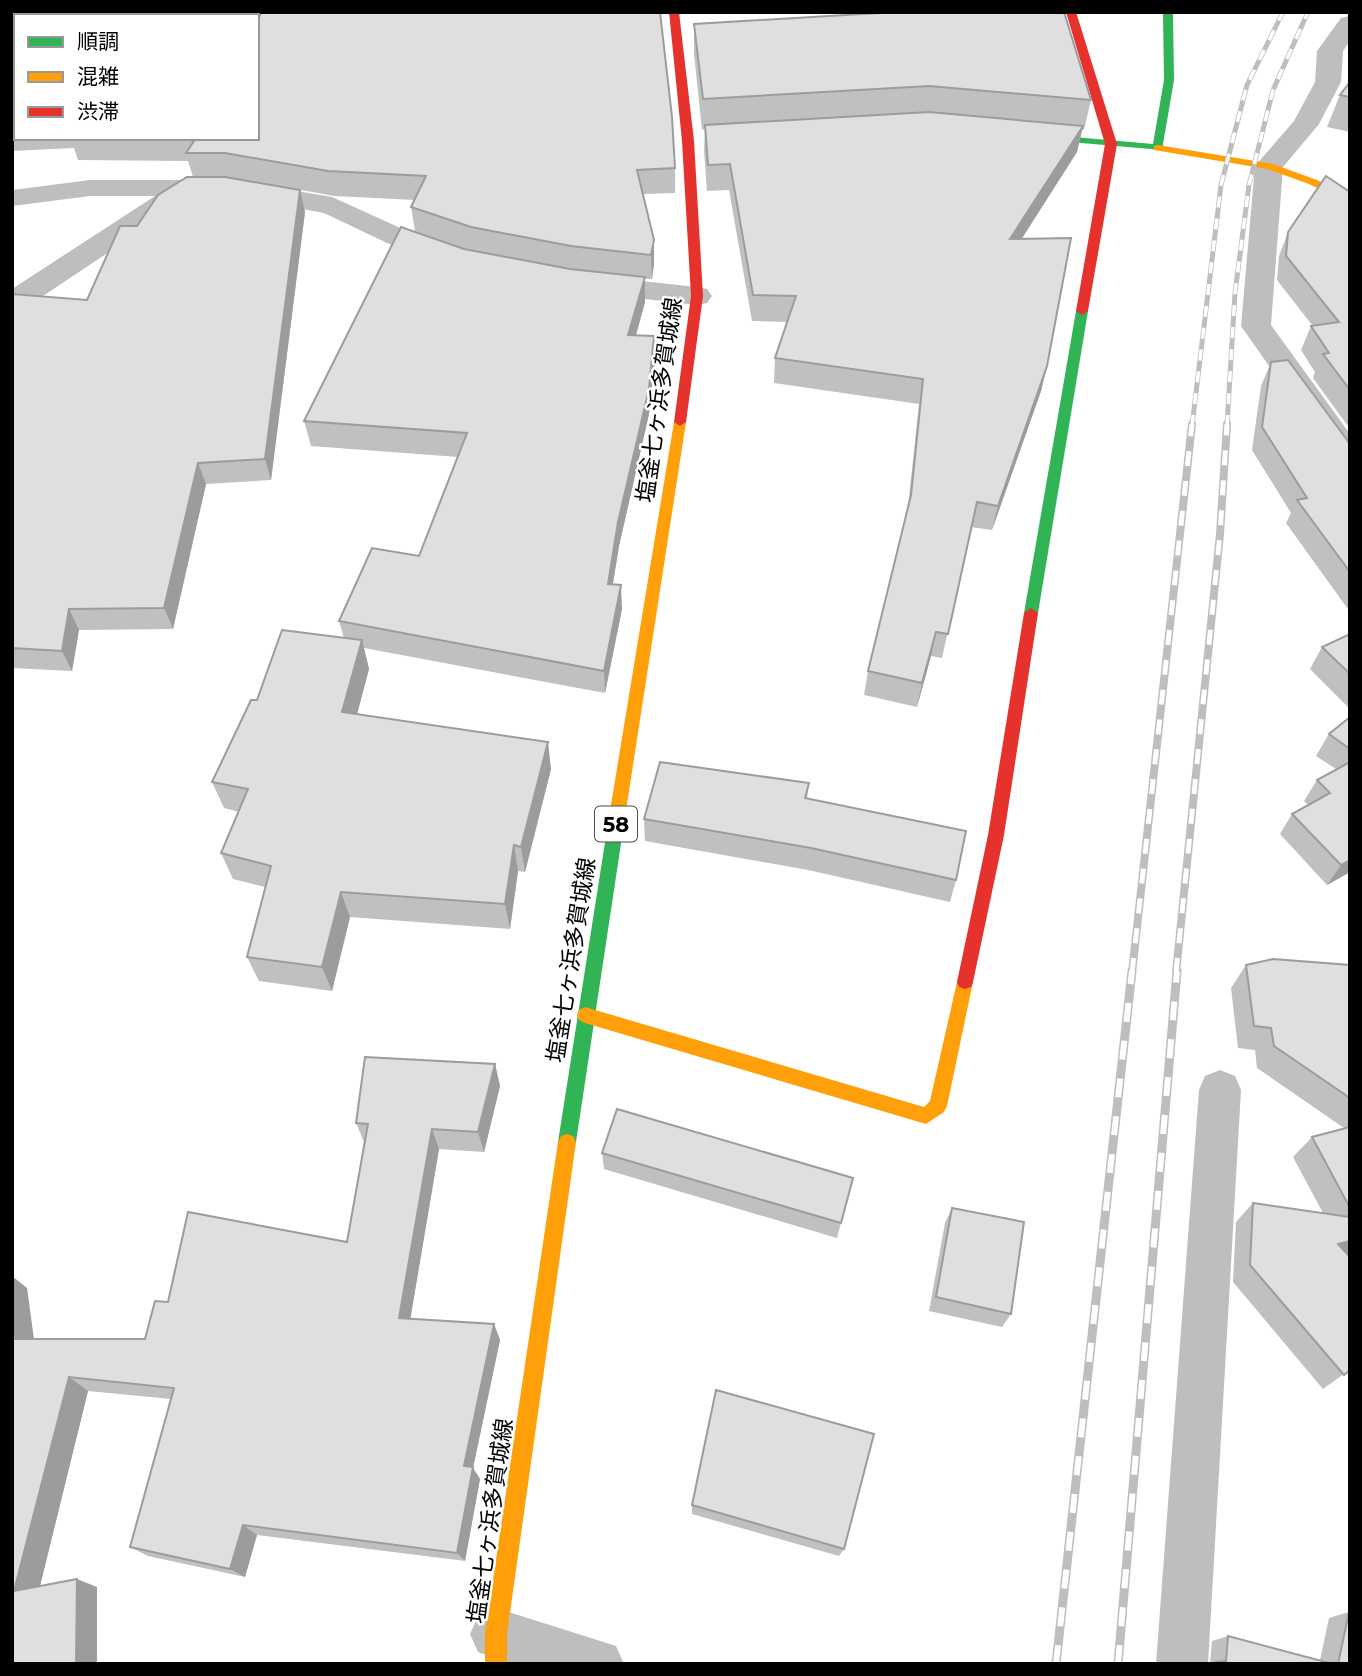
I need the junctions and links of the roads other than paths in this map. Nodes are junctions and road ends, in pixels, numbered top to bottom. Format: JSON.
{"nodes":[{"id":1,"x":674,"y":12,"type":"edge"},
{"id":2,"x":1072,"y":12,"type":"edge"},
{"id":3,"x":1168,"y":12,"type":"edge"},
{"id":4,"x":1350,"y":23,"type":"edge"},
{"id":5,"x":1006,"y":134,"type":"edge"},
{"id":6,"x":1111,"y":144,"type":"junction"},
{"id":7,"x":1158,"y":148,"type":"junction"},
{"id":8,"x":1269,"y":166,"type":"junction"},
{"id":9,"x":188,"y":187,"type":"junction"},
{"id":10,"x":12,"y":198,"type":"edge"},
{"id":11,"x":1350,"y":201,"type":"edge"},
{"id":12,"x":468,"y":262,"type":"edge"},
{"id":13,"x":572,"y":282,"type":"edge"},
{"id":14,"x":697,"y":296,"type":"junction"},
{"id":15,"x":12,"y":303,"type":"edge"},
{"id":16,"x":1350,"y":458,"type":"edge"},
{"id":17,"x":585,"y":1015,"type":"junction"},
{"id":18,"x":1220,"y":1090,"type":"dead end"},
{"id":19,"x":496,"y":1649,"type":"edge"},
{"id":20,"x":598,"y":1664,"type":"edge"},
{"id":21,"x":1182,"y":1664,"type":"edge"}],
"edges":[{"from":1,"to":14,"type":"street","name":"塩釜七ヶ浜多賀城線","number":"58"},
{"from":2,"to":6,"type":"street"},
{"from":3,"to":7,"type":"street"},
{"from":4,"to":8,"type":"street"},
{"from":5,"to":6,"type":"street"},
{"from":6,"to":7,"type":"street"},
{"from":6,"to":17,"type":"street"},
{"from":7,"to":8,"type":"street"},
{"from":8,"to":11,"type":"street"},
{"from":8,"to":16,"type":"street"},
{"from":9,"to":10,"type":"street"},
{"from":9,"to":12,"type":"street"},
{"from":9,"to":15,"type":"street"},
{"from":13,"to":14,"type":"street"},
{"from":14,"to":17,"type":"street","name":"塩釜七ヶ浜多賀城線","number":"58"},
{"from":17,"to":19,"type":"street","name":"塩釜七ヶ浜多賀城線","number":"58"},
{"from":18,"to":21,"type":"street"},
{"from":19,"to":20,"type":"street"}]}
